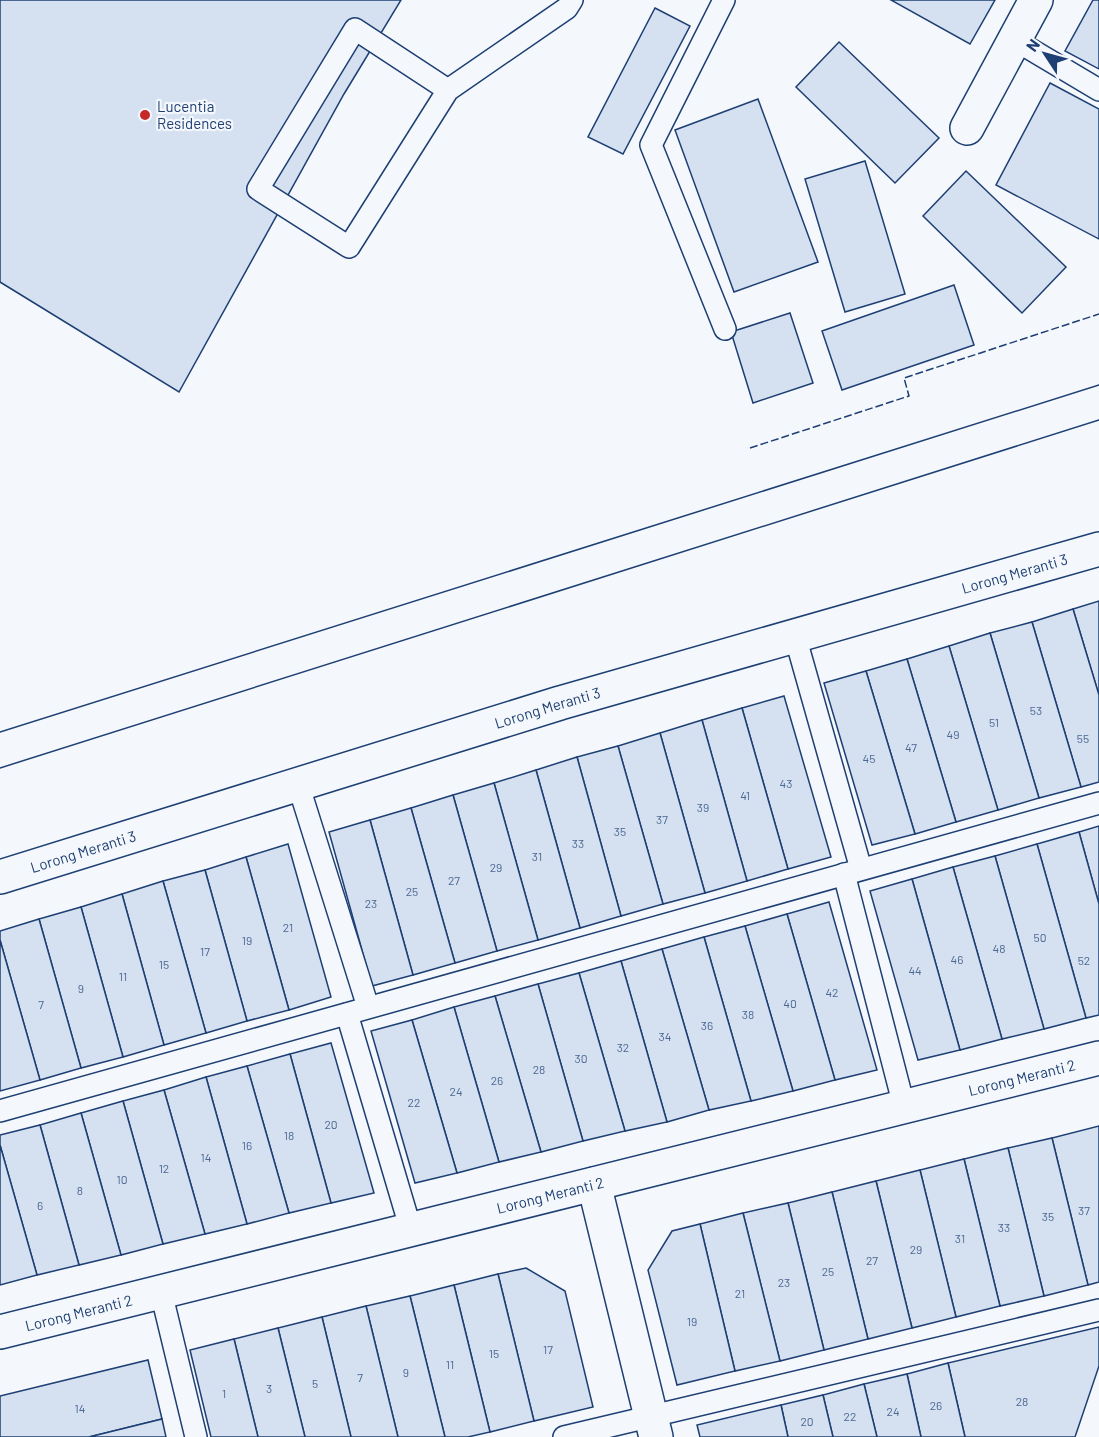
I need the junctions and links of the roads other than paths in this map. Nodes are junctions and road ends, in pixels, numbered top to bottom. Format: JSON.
{"nodes":[{"id":1,"x":572,"y":0,"type":"edge"},
{"id":2,"x":724,"y":0,"type":"edge"},
{"id":3,"x":1036,"y":0,"type":"edge"},
{"id":4,"x":1015,"y":40,"type":"junction"},
{"id":5,"x":448,"y":90,"type":"junction"},
{"id":6,"x":1099,"y":90,"type":"edge"},
{"id":7,"x":967,"y":128,"type":"dead end"},
{"id":8,"x":725,"y":329,"type":"dead end"},
{"id":9,"x":1099,"y":549,"type":"edge"},
{"id":10,"x":795,"y":636,"type":"junction"},
{"id":11,"x":298,"y":784,"type":"junction"},
{"id":12,"x":1099,"y":803,"type":"edge"},
{"id":13,"x":852,"y":872,"type":"junction"},
{"id":14,"x":0,"y":877,"type":"edge"},
{"id":15,"x":368,"y":1007,"type":"junction"},
{"id":16,"x":347,"y":1014,"type":"junction"},
{"id":17,"x":1099,"y":1058,"type":"edge"},
{"id":18,"x":904,"y":1106,"type":"junction"},
{"id":19,"x":0,"y":1111,"type":"edge"},
{"id":20,"x":594,"y":1184,"type":"junction"},
{"id":21,"x":411,"y":1230,"type":"junction"},
{"id":22,"x":161,"y":1292,"type":"junction"},
{"id":23,"x":1099,"y":1310,"type":"edge"},
{"id":24,"x":0,"y":1332,"type":"edge"},
{"id":25,"x":654,"y":1427,"type":"edge"},
{"id":26,"x":196,"y":1437,"type":"edge"},
{"id":27,"x":564,"y":1437,"type":"edge"}],
"edges":[{"from":1,"to":5,"type":"lane"},
{"from":2,"to":8,"type":"lane"},
{"from":3,"to":4,"type":"street"},
{"from":4,"to":6,"type":"lane"},
{"from":4,"to":7,"type":"street"},
{"from":5,"to":5,"type":"lane"},
{"from":9,"to":10,"type":"street","name":"Lorong Meranti 3"},
{"from":10,"to":11,"type":"street","name":"Lorong Meranti 3"},
{"from":10,"to":13,"type":"lane"},
{"from":11,"to":14,"type":"street","name":"Lorong Meranti 3"},
{"from":11,"to":15,"type":"lane"},
{"from":12,"to":13,"type":"lane"},
{"from":13,"to":15,"type":"lane"},
{"from":13,"to":18,"type":"lane"},
{"from":15,"to":16,"type":"lane"},
{"from":16,"to":19,"type":"lane"},
{"from":16,"to":21,"type":"lane"},
{"from":17,"to":18,"type":"street","name":"Lorong Meranti 2"},
{"from":18,"to":20,"type":"street","name":"Lorong Meranti 2"},
{"from":20,"to":21,"type":"street","name":"Lorong Meranti 2"},
{"from":20,"to":25,"type":"street"},
{"from":21,"to":22,"type":"street","name":"Lorong Meranti 2"},
{"from":22,"to":24,"type":"street","name":"Lorong Meranti 2"},
{"from":22,"to":26,"type":"lane"},
{"from":23,"to":25,"type":"lane"},
{"from":25,"to":27,"type":"lane"}]}
